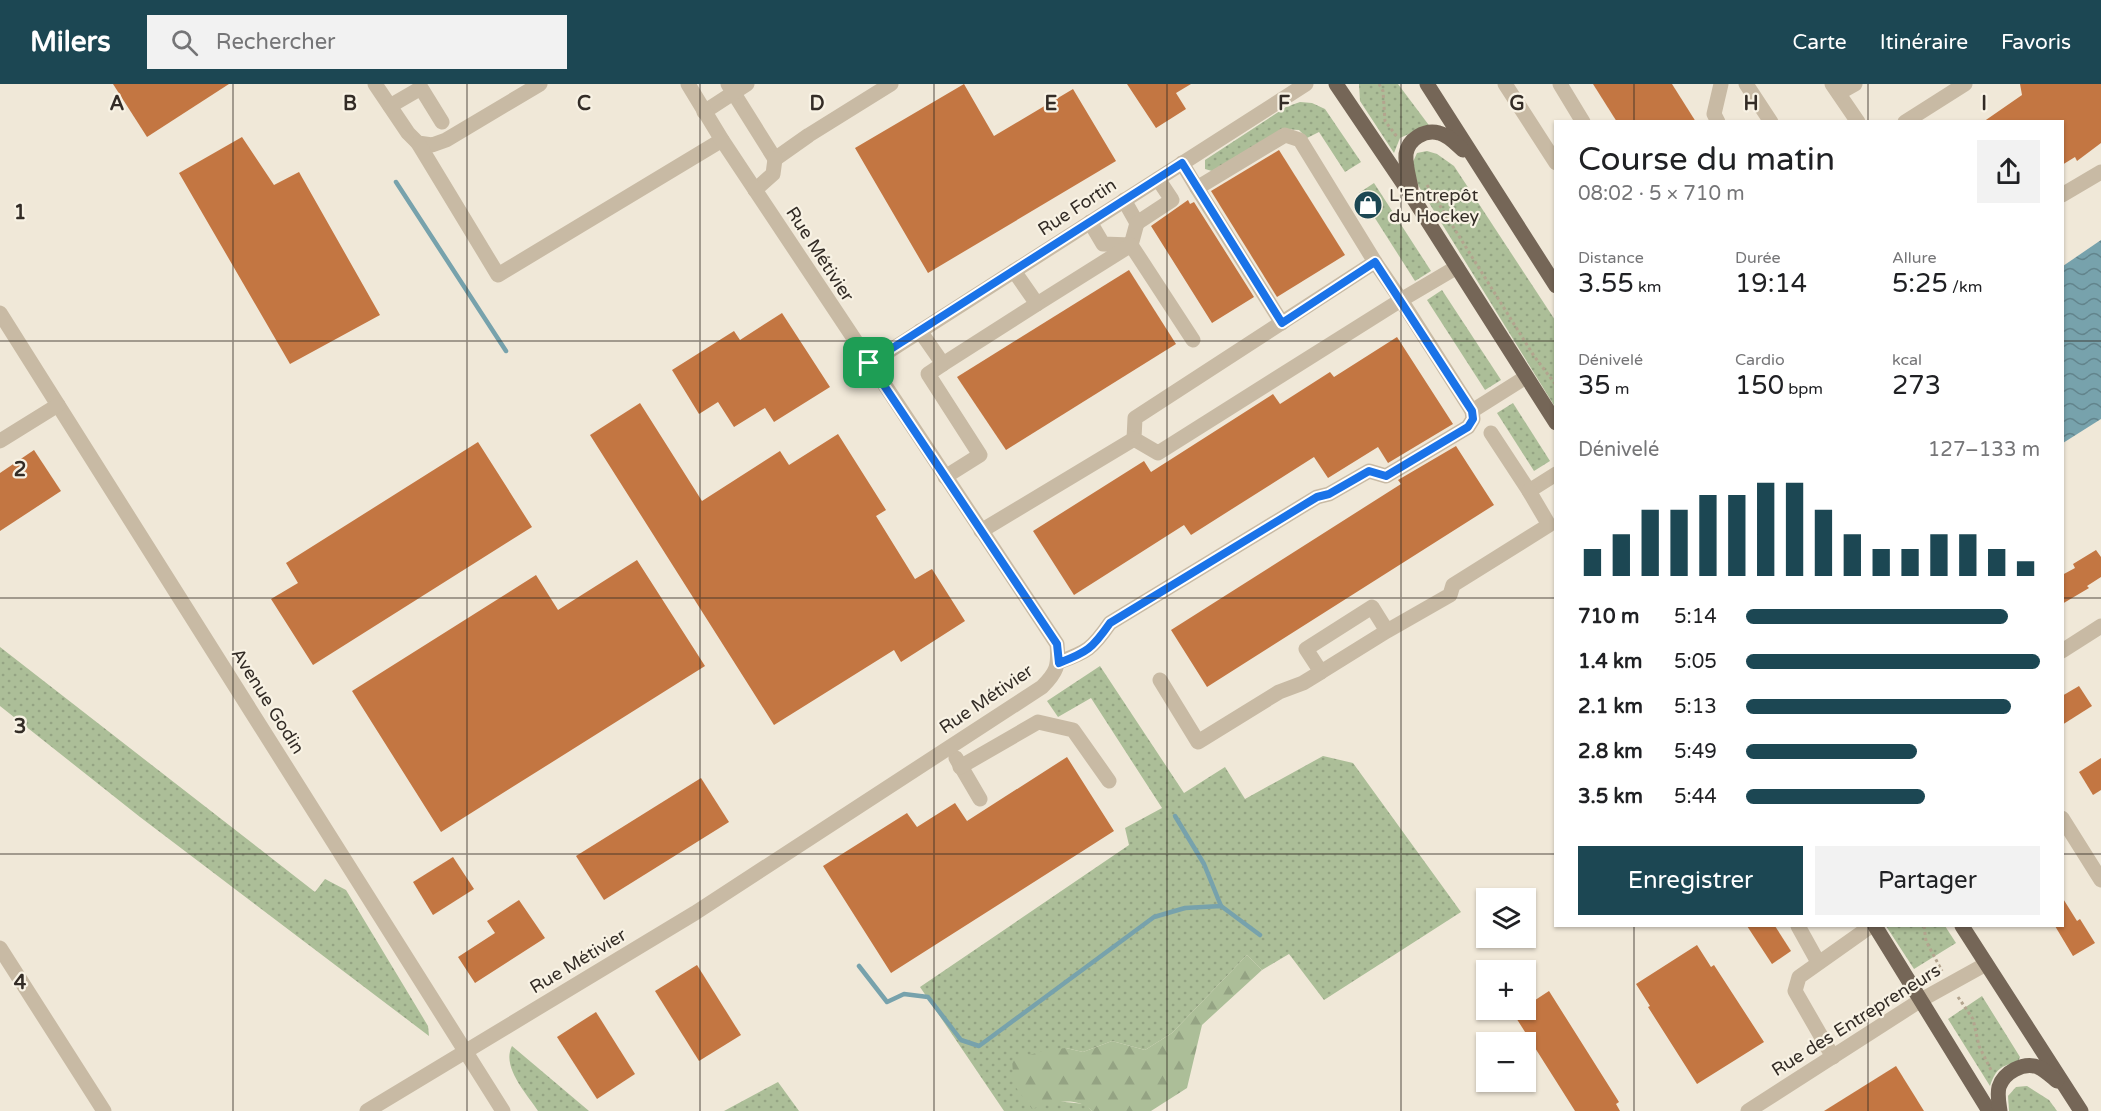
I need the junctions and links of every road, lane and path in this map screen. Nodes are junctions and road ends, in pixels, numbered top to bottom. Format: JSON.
{"nodes":[{"id":1,"x":375,"y":84,"type":"edge"},
{"id":2,"x":540,"y":84,"type":"edge"},
{"id":3,"x":688,"y":84,"type":"edge"},
{"id":4,"x":747,"y":84,"type":"edge"},
{"id":5,"x":891,"y":84,"type":"edge"},
{"id":6,"x":1306,"y":84,"type":"edge"},
{"id":7,"x":1336,"y":84,"type":"edge"},
{"id":8,"x":1379,"y":84,"type":"edge"},
{"id":9,"x":1427,"y":84,"type":"edge"},
{"id":10,"x":1505,"y":84,"type":"edge"},
{"id":11,"x":1560,"y":84,"type":"edge"},
{"id":12,"x":1720,"y":84,"type":"edge"},
{"id":13,"x":1746,"y":84,"type":"edge"},
{"id":14,"x":1855,"y":84,"type":"edge"},
{"id":15,"x":1965,"y":84,"type":"edge"},
{"id":16,"x":419,"y":86,"type":"edge"},
{"id":17,"x":522,"y":88,"type":"edge"},
{"id":18,"x":731,"y":88,"type":"edge"},
{"id":19,"x":1836,"y":89,"type":"edge"},
{"id":20,"x":390,"y":106,"type":"junction"},
{"id":21,"x":704,"y":112,"type":"junction"},
{"id":22,"x":1582,"y":120,"type":"edge"},
{"id":23,"x":1717,"y":120,"type":"edge"},
{"id":24,"x":1770,"y":120,"type":"edge"},
{"id":25,"x":1857,"y":120,"type":"edge"},
{"id":26,"x":1908,"y":120,"type":"edge"},
{"id":27,"x":442,"y":122,"type":"dead end"},
{"id":28,"x":722,"y":140,"type":"junction"},
{"id":29,"x":1400,"y":141,"type":"dead end"},
{"id":30,"x":418,"y":143,"type":"junction"},
{"id":31,"x":1472,"y":158,"type":"junction"},
{"id":32,"x":775,"y":159,"type":"junction"},
{"id":33,"x":1554,"y":159,"type":"edge"},
{"id":34,"x":1182,"y":163,"type":"junction"},
{"id":35,"x":2101,"y":172,"type":"edge"},
{"id":36,"x":1158,"y":179,"type":"junction"},
{"id":37,"x":1425,"y":181,"type":"dead end"},
{"id":38,"x":1197,"y":188,"type":"junction"},
{"id":39,"x":755,"y":189,"type":"junction"},
{"id":40,"x":2064,"y":194,"type":"edge"},
{"id":41,"x":1413,"y":198,"type":"junction"},
{"id":42,"x":1124,"y":200,"type":"junction"},
{"id":43,"x":1090,"y":222,"type":"junction"},
{"id":44,"x":1137,"y":223,"type":"junction"},
{"id":45,"x":1131,"y":245,"type":"junction"},
{"id":46,"x":1375,"y":262,"type":"junction"},
{"id":47,"x":1457,"y":267,"type":"junction"},
{"id":48,"x":1014,"y":271,"type":"junction"},
{"id":49,"x":1554,"y":283,"type":"edge"},
{"id":50,"x":1401,"y":300,"type":"junction"},
{"id":51,"x":1036,"y":304,"type":"junction"},
{"id":52,"x":0,"y":313,"type":"edge"},
{"id":53,"x":1282,"y":323,"type":"junction"},
{"id":54,"x":920,"y":331,"type":"junction"},
{"id":55,"x":1193,"y":340,"type":"dead end"},
{"id":56,"x":869,"y":363,"type":"junction"},
{"id":57,"x":943,"y":364,"type":"junction"},
{"id":58,"x":1526,"y":376,"type":"junction"},
{"id":59,"x":1554,"y":382,"type":"edge"},
{"id":60,"x":58,"y":405,"type":"junction"},
{"id":61,"x":1472,"y":411,"type":"junction"},
{"id":62,"x":1554,"y":420,"type":"edge"},
{"id":63,"x":1491,"y":433,"type":"dead end"},
{"id":64,"x":1134,"y":439,"type":"junction"},
{"id":65,"x":0,"y":441,"type":"edge"},
{"id":66,"x":1554,"y":475,"type":"edge"},
{"id":67,"x":945,"y":477,"type":"junction"},
{"id":68,"x":1528,"y":491,"type":"junction"},
{"id":69,"x":981,"y":531,"type":"junction"},
{"id":70,"x":2101,"y":626,"type":"edge"},
{"id":71,"x":1387,"y":632,"type":"junction"},
{"id":72,"x":2064,"y":650,"type":"edge"},
{"id":73,"x":1059,"y":663,"type":"junction"},
{"id":74,"x":1321,"y":672,"type":"junction"},
{"id":75,"x":1160,"y":680,"type":"dead end"},
{"id":76,"x":1025,"y":699,"type":"junction"},
{"id":77,"x":1038,"y":722,"type":"junction"},
{"id":78,"x":951,"y":747,"type":"junction"},
{"id":79,"x":960,"y":767,"type":"junction"},
{"id":80,"x":1109,"y":781,"type":"dead end"},
{"id":81,"x":980,"y":799,"type":"dead end"},
{"id":82,"x":2064,"y":821,"type":"edge"},
{"id":83,"x":2101,"y":880,"type":"edge"},
{"id":84,"x":1799,"y":927,"type":"edge"},
{"id":85,"x":1871,"y":927,"type":"edge"},
{"id":86,"x":1874,"y":927,"type":"edge"},
{"id":87,"x":1924,"y":927,"type":"edge"},
{"id":88,"x":1963,"y":927,"type":"edge"},
{"id":89,"x":0,"y":948,"type":"edge"},
{"id":90,"x":1818,"y":962,"type":"junction"},
{"id":91,"x":1986,"y":964,"type":"junction"},
{"id":92,"x":1940,"y":966,"type":"dead end"},
{"id":93,"x":1959,"y":998,"type":"dead end"},
{"id":94,"x":1921,"y":1000,"type":"junction"},
{"id":95,"x":466,"y":1052,"type":"junction"},
{"id":96,"x":1833,"y":1058,"type":"junction"},
{"id":97,"x":1995,"y":1075,"type":"dead end"},
{"id":98,"x":2067,"y":1089,"type":"junction"},
{"id":99,"x":104,"y":1111,"type":"edge"},
{"id":100,"x":367,"y":1111,"type":"edge"},
{"id":101,"x":503,"y":1111,"type":"edge"},
{"id":102,"x":1748,"y":1111,"type":"edge"},
{"id":103,"x":1989,"y":1111,"type":"edge"},
{"id":104,"x":2000,"y":1111,"type":"edge"},
{"id":105,"x":2080,"y":1111,"type":"edge"}],
"edges":[{"from":1,"to":20,"type":"street"},
{"from":2,"to":17,"type":"street"},
{"from":3,"to":21,"type":"street","name":"Rue Métivier"},
{"from":4,"to":18,"type":"street"},
{"from":5,"to":32,"type":"street"},
{"from":6,"to":34,"type":"street","name":"Rue Fortin"},
{"from":7,"to":41,"type":"main road"},
{"from":8,"to":29,"type":"path"},
{"from":9,"to":31,"type":"main road"},
{"from":10,"to":33,"type":"street"},
{"from":11,"to":22,"type":"street"},
{"from":12,"to":23,"type":"street"},
{"from":13,"to":24,"type":"street"},
{"from":14,"to":19,"type":"street"},
{"from":15,"to":26,"type":"street"},
{"from":16,"to":20,"type":"street"},
{"from":16,"to":27,"type":"street"},
{"from":17,"to":30,"type":"street"},
{"from":18,"to":21,"type":"street"},
{"from":18,"to":32,"type":"street"},
{"from":19,"to":25,"type":"street"},
{"from":20,"to":30,"type":"street"},
{"from":21,"to":28,"type":"street","name":"Rue Métivier"},
{"from":28,"to":30,"type":"street"},
{"from":28,"to":39,"type":"street","name":"Rue Métivier"},
{"from":31,"to":41,"type":"main road"},
{"from":31,"to":49,"type":"main road"},
{"from":32,"to":39,"type":"street"},
{"from":34,"to":36,"type":"street","name":"Rue Fortin"},
{"from":34,"to":38,"type":"street"},
{"from":35,"to":40,"type":"street"},
{"from":36,"to":42,"type":"street","name":"Rue Fortin"},
{"from":36,"to":44,"type":"street"},
{"from":37,"to":59,"type":"path"},
{"from":38,"to":46,"type":"street"},
{"from":38,"to":53,"type":"street"},
{"from":39,"to":56,"type":"street","name":"Rue Métivier"},
{"from":41,"to":47,"type":"main road"},
{"from":42,"to":43,"type":"street","name":"Rue Fortin"},
{"from":42,"to":44,"type":"street"},
{"from":43,"to":45,"type":"street"},
{"from":43,"to":48,"type":"street","name":"Rue Fortin"},
{"from":44,"to":45,"type":"street"},
{"from":45,"to":51,"type":"street"},
{"from":45,"to":55,"type":"street"},
{"from":46,"to":50,"type":"street"},
{"from":46,"to":53,"type":"street"},
{"from":47,"to":50,"type":"street"},
{"from":47,"to":58,"type":"main road"},
{"from":48,"to":51,"type":"street"},
{"from":48,"to":54,"type":"street","name":"Rue Fortin"},
{"from":50,"to":61,"type":"street"},
{"from":50,"to":64,"type":"street"},
{"from":51,"to":57,"type":"street"},
{"from":52,"to":60,"type":"street","name":"Avenue Godin"},
{"from":53,"to":64,"type":"street"},
{"from":54,"to":56,"type":"street","name":"Rue Fortin"},
{"from":54,"to":57,"type":"street"},
{"from":56,"to":67,"type":"street","name":"Rue Métivier"},
{"from":57,"to":67,"type":"street"},
{"from":58,"to":61,"type":"street"},
{"from":58,"to":62,"type":"main road"},
{"from":60,"to":65,"type":"street"},
{"from":60,"to":95,"type":"street","name":"Avenue Godin"},
{"from":61,"to":73,"type":"street"},
{"from":63,"to":68,"type":"street"},
{"from":64,"to":69,"type":"street"},
{"from":66,"to":68,"type":"street"},
{"from":67,"to":69,"type":"street","name":"Rue Métivier"},
{"from":68,"to":71,"type":"street"},
{"from":69,"to":73,"type":"street","name":"Rue Métivier"},
{"from":70,"to":72,"type":"street"},
{"from":71,"to":74,"type":"street"},
{"from":71,"to":74,"type":"street"},
{"from":73,"to":76,"type":"street","name":"Rue Métivier"},
{"from":74,"to":75,"type":"street"},
{"from":76,"to":77,"type":"street"},
{"from":76,"to":78,"type":"street","name":"Rue Métivier"},
{"from":77,"to":79,"type":"street"},
{"from":77,"to":80,"type":"street"},
{"from":78,"to":79,"type":"street"},
{"from":78,"to":95,"type":"street","name":"Rue Métivier"},
{"from":79,"to":81,"type":"street"},
{"from":82,"to":83,"type":"street"},
{"from":84,"to":90,"type":"street"},
{"from":85,"to":90,"type":"street"},
{"from":86,"to":94,"type":"main road"},
{"from":87,"to":92,"type":"path"},
{"from":88,"to":91,"type":"main road"},
{"from":89,"to":99,"type":"street"},
{"from":90,"to":96,"type":"street"},
{"from":91,"to":94,"type":"street","name":"Rue des Entrepreneurs"},
{"from":91,"to":98,"type":"main road"},
{"from":93,"to":97,"type":"path"},
{"from":94,"to":96,"type":"street","name":"Rue des Entrepreneurs"},
{"from":94,"to":103,"type":"main road"},
{"from":95,"to":100,"type":"street","name":"Rue Métivier"},
{"from":95,"to":101,"type":"street","name":"Avenue Godin"},
{"from":96,"to":102,"type":"street","name":"Rue des Entrepreneurs"},
{"from":98,"to":104,"type":"main road"},
{"from":98,"to":105,"type":"main road"}]}
